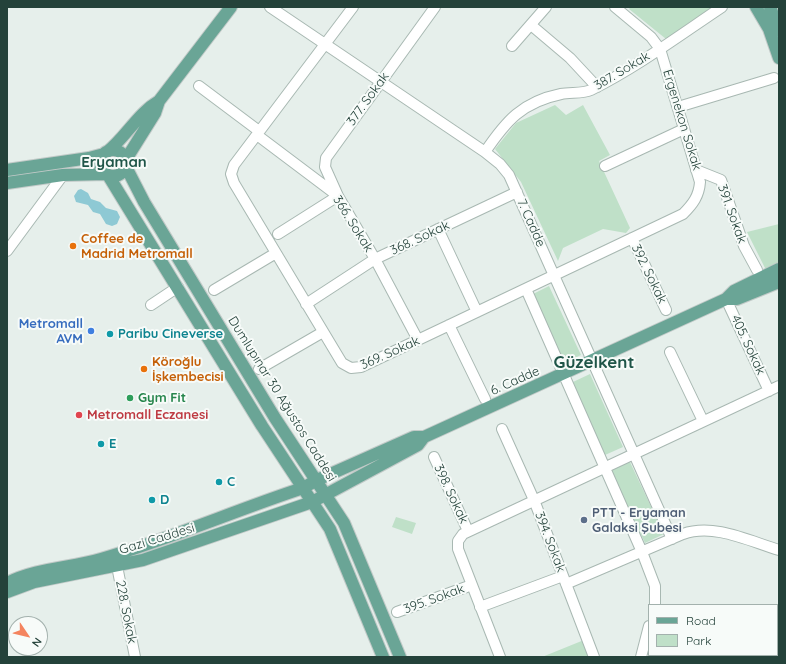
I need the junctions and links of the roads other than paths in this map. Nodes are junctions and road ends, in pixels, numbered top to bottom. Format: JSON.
{"nodes":[{"id":1,"x":231,"y":7,"type":"edge"},
{"id":2,"x":270,"y":7,"type":"edge"},
{"id":3,"x":353,"y":7,"type":"edge"},
{"id":4,"x":436,"y":7,"type":"edge"},
{"id":5,"x":546,"y":7,"type":"edge"},
{"id":6,"x":615,"y":7,"type":"edge"},
{"id":7,"x":722,"y":7,"type":"edge"},
{"id":8,"x":756,"y":7,"type":"edge"},
{"id":9,"x":770,"y":7,"type":"edge"},
{"id":10,"x":530,"y":25,"type":"junction"},
{"id":11,"x":779,"y":30,"type":"edge"},
{"id":12,"x":325,"y":44,"type":"junction"},
{"id":13,"x":512,"y":46,"type":"dead end"},
{"id":14,"x":660,"y":49,"type":"junction"},
{"id":15,"x":779,"y":58,"type":"edge"},
{"id":16,"x":774,"y":78,"type":"dead end"},
{"id":17,"x":381,"y":82,"type":"junction"},
{"id":18,"x":199,"y":86,"type":"dead end"},
{"id":19,"x":596,"y":87,"type":"junction"},
{"id":20,"x":159,"y":101,"type":"junction"},
{"id":21,"x":678,"y":107,"type":"junction"},
{"id":22,"x":684,"y":129,"type":"junction"},
{"id":23,"x":258,"y":133,"type":"junction"},
{"id":24,"x":485,"y":152,"type":"junction"},
{"id":25,"x":105,"y":153,"type":"junction"},
{"id":26,"x":125,"y":163,"type":"junction"},
{"id":27,"x":605,"y":166,"type":"dead end"},
{"id":28,"x":7,"y":170,"type":"edge"},
{"id":29,"x":696,"y":170,"type":"junction"},
{"id":30,"x":63,"y":175,"type":"junction"},
{"id":31,"x":107,"y":175,"type":"junction"},
{"id":32,"x":700,"y":182,"type":"joint"},
{"id":33,"x":7,"y":183,"type":"edge"},
{"id":34,"x":517,"y":192,"type":"junction"},
{"id":35,"x":338,"y":196,"type":"junction"},
{"id":36,"x":438,"y":229,"type":"junction"},
{"id":37,"x":278,"y":234,"type":"dead end"},
{"id":38,"x":632,"y":238,"type":"junction"},
{"id":39,"x":7,"y":251,"type":"edge"},
{"id":40,"x":276,"y":253,"type":"junction"},
{"id":41,"x":375,"y":259,"type":"junction"},
{"id":42,"x":779,"y":269,"type":"edge"},
{"id":43,"x":757,"y":270,"type":"dead end"},
{"id":44,"x":554,"y":275,"type":"junction"},
{"id":45,"x":779,"y":282,"type":"edge"},
{"id":46,"x":178,"y":287,"type":"junction"},
{"id":47,"x":526,"y":289,"type":"junction"},
{"id":48,"x":214,"y":290,"type":"dead end"},
{"id":49,"x":726,"y":298,"type":"junction"},
{"id":50,"x":306,"y":304,"type":"junction"},
{"id":51,"x":151,"y":305,"type":"dead end"},
{"id":52,"x":666,"y":310,"type":"dead end"},
{"id":53,"x":477,"y":312,"type":"junction"},
{"id":54,"x":448,"y":326,"type":"junction"},
{"id":55,"x":323,"y":332,"type":"junction"},
{"id":56,"x":418,"y":340,"type":"junction"},
{"id":57,"x":670,"y":352,"type":"dead end"},
{"id":58,"x":592,"y":361,"type":"junction"},
{"id":59,"x":259,"y":369,"type":"dead end"},
{"id":60,"x":562,"y":374,"type":"junction"},
{"id":61,"x":779,"y":386,"type":"edge"},
{"id":62,"x":769,"y":391,"type":"junction"},
{"id":63,"x":485,"y":399,"type":"dead end"},
{"id":64,"x":703,"y":421,"type":"junction"},
{"id":65,"x":502,"y":429,"type":"dead end"},
{"id":66,"x":424,"y":438,"type":"junction"},
{"id":67,"x":633,"y":454,"type":"junction"},
{"id":68,"x":434,"y":457,"type":"dead end"},
{"id":69,"x":604,"y":468,"type":"junction"},
{"id":70,"x":316,"y":480,"type":"junction"},
{"id":71,"x":303,"y":488,"type":"junction"},
{"id":72,"x":325,"y":494,"type":"junction"},
{"id":73,"x":534,"y":500,"type":"junction"},
{"id":74,"x":312,"y":502,"type":"junction"},
{"id":75,"x":468,"y":531,"type":"junction"},
{"id":76,"x":672,"y":539,"type":"junction"},
{"id":77,"x":139,"y":546,"type":"junction"},
{"id":78,"x":779,"y":550,"type":"edge"},
{"id":79,"x":642,"y":552,"type":"junction"},
{"id":80,"x":143,"y":560,"type":"junction"},
{"id":81,"x":117,"y":566,"type":"junction"},
{"id":82,"x":564,"y":580,"type":"junction"},
{"id":83,"x":7,"y":584,"type":"edge"},
{"id":84,"x":472,"y":585,"type":"junction"},
{"id":85,"x":654,"y":604,"type":"edge"},
{"id":86,"x":480,"y":607,"type":"junction"},
{"id":87,"x":397,"y":612,"type":"dead end"},
{"id":88,"x":648,"y":630,"type":"edge"},
{"id":89,"x":135,"y":657,"type":"edge"},
{"id":90,"x":383,"y":657,"type":"edge"},
{"id":91,"x":400,"y":657,"type":"edge"},
{"id":92,"x":500,"y":657,"type":"edge"},
{"id":93,"x":594,"y":657,"type":"edge"},
{"id":94,"x":641,"y":657,"type":"edge"}],
"edges":[{"from":1,"to":20,"type":"main road"},
{"from":2,"to":12,"type":"street","name":"7. Cadde"},
{"from":3,"to":12,"type":"street"},
{"from":4,"to":17,"type":"street","name":"377. Sokak"},
{"from":5,"to":10,"type":"street"},
{"from":6,"to":14,"type":"street","name":"Ergenekon Sokak"},
{"from":7,"to":14,"type":"street","name":"387. Sokak"},
{"from":8,"to":15,"type":"main road"},
{"from":9,"to":11,"type":"main road"},
{"from":10,"to":13,"type":"street"},
{"from":10,"to":19,"type":"street"},
{"from":12,"to":17,"type":"street","name":"7. Cadde"},
{"from":12,"to":23,"type":"street","name":"369. Sokak"},
{"from":14,"to":19,"type":"street","name":"387. Sokak"},
{"from":14,"to":21,"type":"street","name":"Ergenekon Sokak"},
{"from":16,"to":21,"type":"street"},
{"from":17,"to":24,"type":"street","name":"7. Cadde"},
{"from":17,"to":35,"type":"street","name":"377. Sokak"},
{"from":18,"to":23,"type":"street","name":"366. Sokak"},
{"from":19,"to":24,"type":"street","name":"387. Sokak"},
{"from":20,"to":25,"type":"main road"},
{"from":20,"to":26,"type":"main road"},
{"from":21,"to":22,"type":"street","name":"Ergenekon Sokak"},
{"from":22,"to":27,"type":"street"},
{"from":22,"to":29,"type":"street","name":"Ergenekon Sokak"},
{"from":23,"to":35,"type":"street","name":"366. Sokak"},
{"from":23,"to":40,"type":"street","name":"369. Sokak"},
{"from":24,"to":34,"type":"street","name":"7. Cadde"},
{"from":25,"to":26,"type":"main road"},
{"from":25,"to":28,"type":"main road"},
{"from":25,"to":31,"type":"main road"},
{"from":26,"to":31,"type":"main road"},
{"from":26,"to":70,"type":"main road","name":"Dumlupınar 30 Ağustos Caddesi"},
{"from":29,"to":32,"type":"street","name":"Ergenekon Sokak"},
{"from":29,"to":43,"type":"street","name":"391. Sokak"},
{"from":30,"to":31,"type":"main road"},
{"from":30,"to":33,"type":"main road"},
{"from":30,"to":39,"type":"street"},
{"from":31,"to":46,"type":"main road"},
{"from":32,"to":38,"type":"street","name":"369. Sokak"},
{"from":34,"to":36,"type":"street","name":"368. Sokak"},
{"from":34,"to":44,"type":"street","name":"7. Cadde"},
{"from":35,"to":37,"type":"street"},
{"from":35,"to":41,"type":"street","name":"366. Sokak"},
{"from":36,"to":41,"type":"street","name":"368. Sokak"},
{"from":36,"to":53,"type":"street"},
{"from":38,"to":44,"type":"street","name":"369. Sokak"},
{"from":38,"to":52,"type":"street","name":"392. Sokak"},
{"from":40,"to":48,"type":"street"},
{"from":40,"to":50,"type":"street","name":"369. Sokak"},
{"from":41,"to":50,"type":"street","name":"368. Sokak"},
{"from":41,"to":56,"type":"street","name":"366. Sokak"},
{"from":42,"to":49,"type":"main road","name":"6. Cadde"},
{"from":44,"to":47,"type":"street","name":"369. Sokak"},
{"from":44,"to":58,"type":"street","name":"7. Cadde"},
{"from":45,"to":49,"type":"main road","name":"6. Cadde"},
{"from":46,"to":51,"type":"street"},
{"from":46,"to":71,"type":"main road"},
{"from":47,"to":53,"type":"street","name":"369. Sokak"},
{"from":47,"to":60,"type":"street"},
{"from":49,"to":58,"type":"main road","name":"6. Cadde"},
{"from":49,"to":62,"type":"street","name":"405. Sokak"},
{"from":50,"to":55,"type":"street","name":"369. Sokak"},
{"from":53,"to":54,"type":"street","name":"369. Sokak"},
{"from":54,"to":56,"type":"street","name":"369. Sokak"},
{"from":54,"to":63,"type":"street"},
{"from":55,"to":56,"type":"street","name":"369. Sokak"},
{"from":55,"to":59,"type":"street"},
{"from":57,"to":64,"type":"street"},
{"from":58,"to":60,"type":"main road","name":"6. Cadde"},
{"from":58,"to":67,"type":"street","name":"7. Cadde"},
{"from":60,"to":66,"type":"main road","name":"6. Cadde"},
{"from":60,"to":69,"type":"street"},
{"from":61,"to":62,"type":"street"},
{"from":62,"to":64,"type":"street"},
{"from":64,"to":67,"type":"street"},
{"from":65,"to":73,"type":"street","name":"394. Sokak"},
{"from":66,"to":70,"type":"main road","name":"6. Cadde"},
{"from":66,"to":72,"type":"main road","name":"6. Cadde"},
{"from":67,"to":69,"type":"street"},
{"from":67,"to":76,"type":"street","name":"7. Cadde"},
{"from":68,"to":75,"type":"street","name":"398. Sokak"},
{"from":69,"to":73,"type":"street"},
{"from":69,"to":79,"type":"street"},
{"from":70,"to":71,"type":"main road","name":"6. Cadde"},
{"from":70,"to":72,"type":"main road","name":"Dumlupınar 30 Ağustos Caddesi"},
{"from":71,"to":74,"type":"main road"},
{"from":71,"to":77,"type":"main road","name":"Gazi Caddesi"},
{"from":72,"to":74,"type":"main road","name":"6. Cadde"},
{"from":72,"to":91,"type":"main road","name":"Dumlupınar 30 Ağustos Caddesi"},
{"from":73,"to":75,"type":"street"},
{"from":73,"to":82,"type":"street","name":"394. Sokak"},
{"from":74,"to":80,"type":"main road","name":"Gazi Caddesi"},
{"from":74,"to":90,"type":"main road"},
{"from":75,"to":84,"type":"street"},
{"from":76,"to":78,"type":"street"},
{"from":76,"to":79,"type":"street"},
{"from":77,"to":80,"type":"main road"},
{"from":77,"to":83,"type":"main road","name":"Gazi Caddesi"},
{"from":79,"to":82,"type":"street"},
{"from":79,"to":85,"type":"street"},
{"from":80,"to":81,"type":"main road","name":"Gazi Caddesi"},
{"from":81,"to":83,"type":"main road","name":"Gazi Caddesi"},
{"from":81,"to":89,"type":"street","name":"228. Sokak"},
{"from":82,"to":86,"type":"street"},
{"from":82,"to":93,"type":"street","name":"394. Sokak"},
{"from":84,"to":86,"type":"street"},
{"from":84,"to":87,"type":"street","name":"395. Sokak"},
{"from":86,"to":92,"type":"street"},
{"from":88,"to":94,"type":"street"}]}
